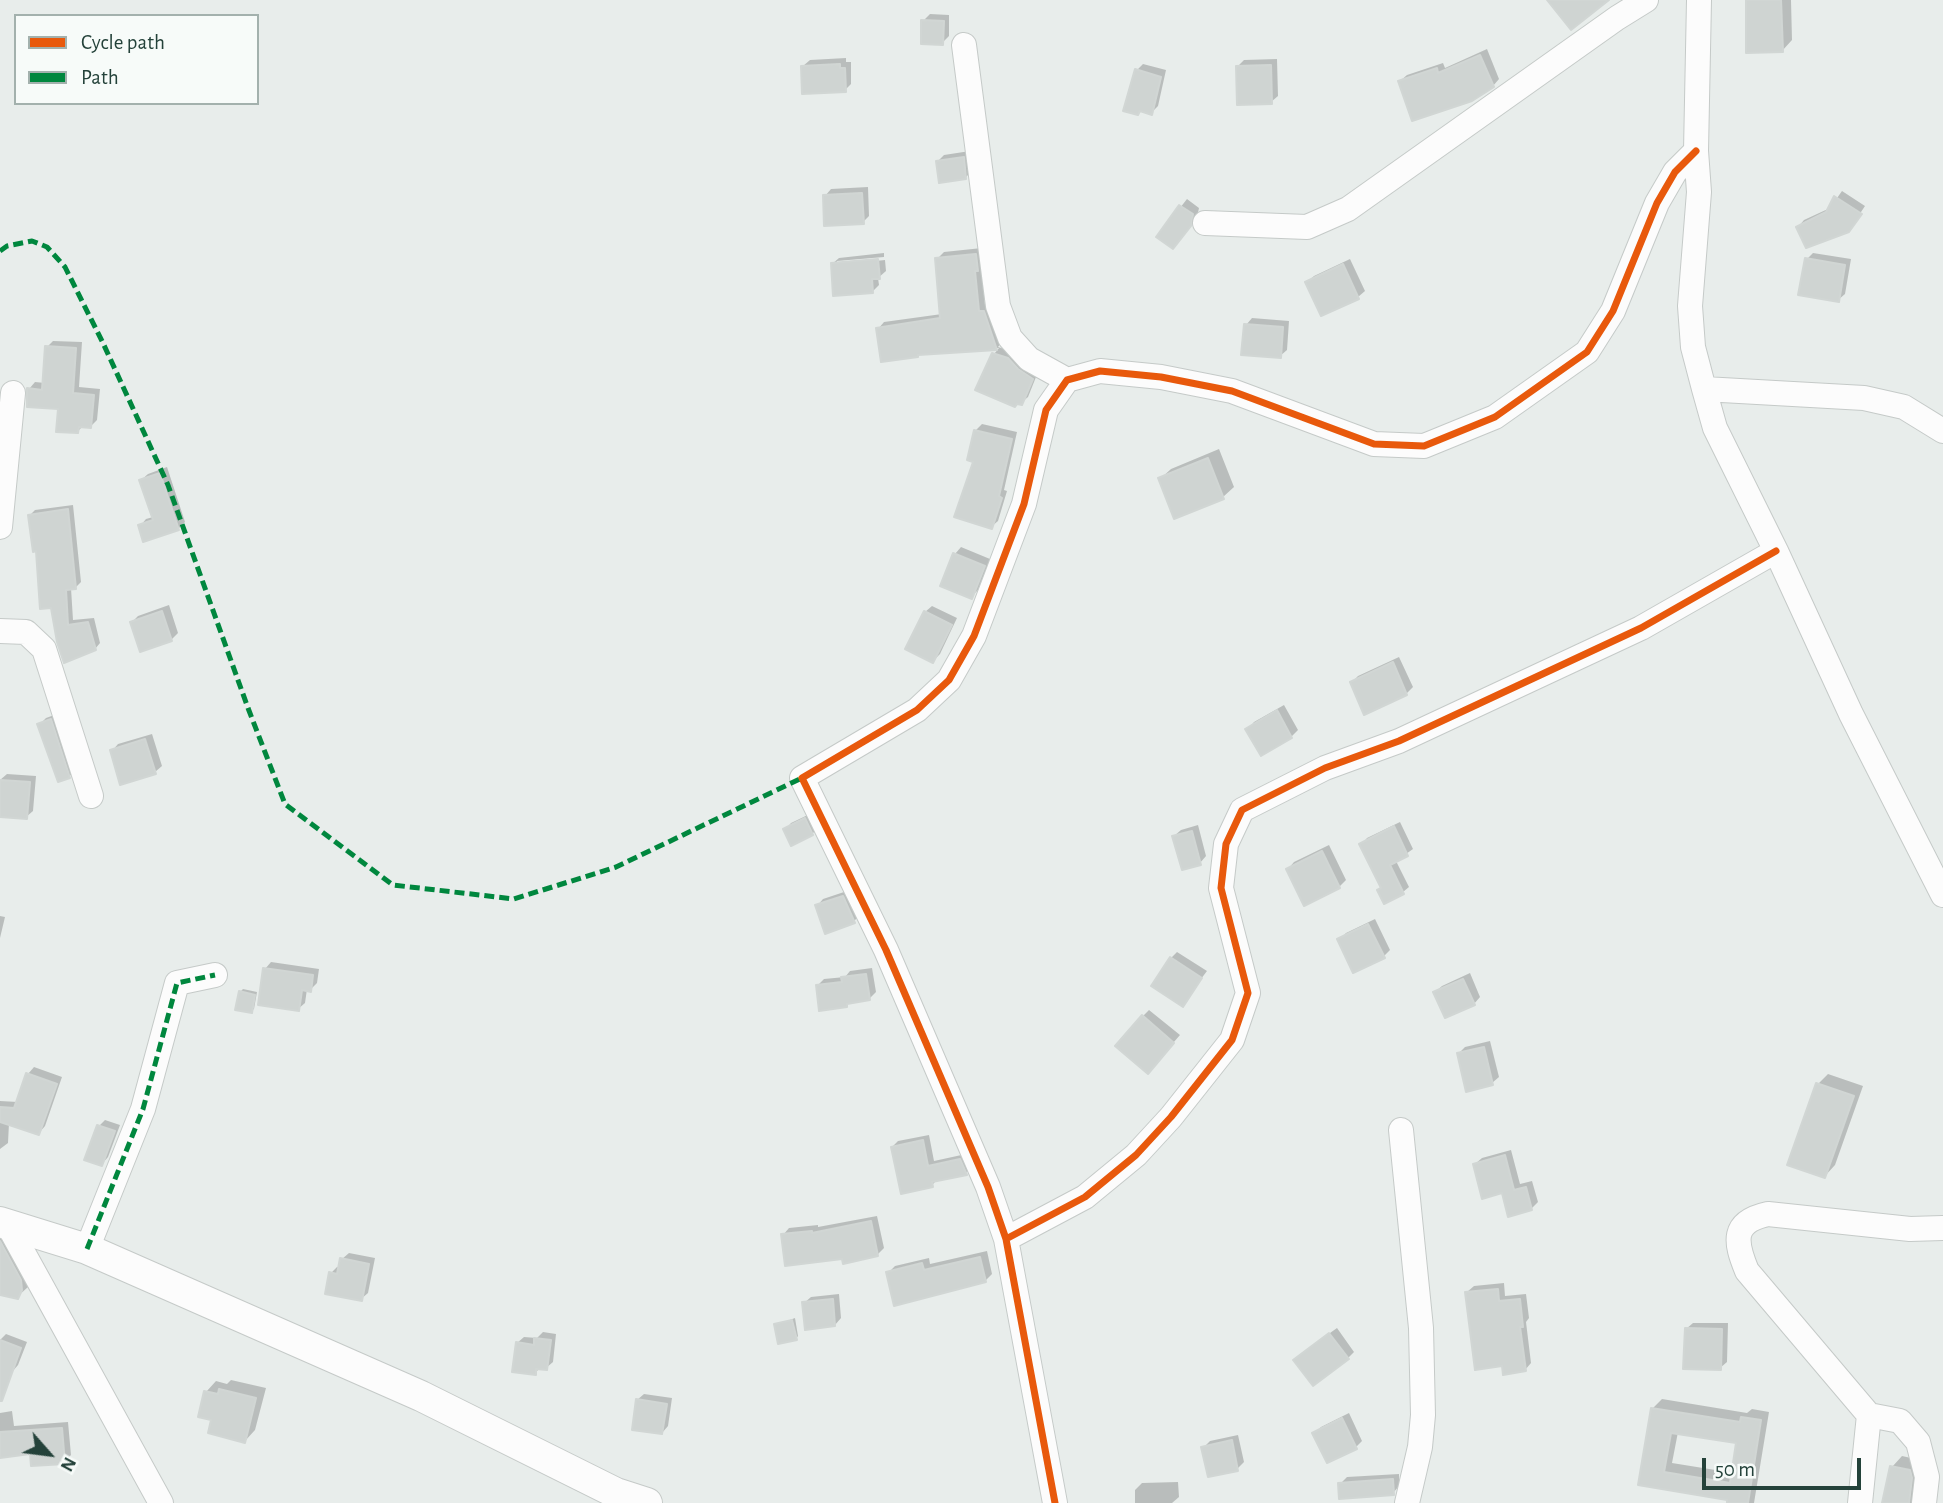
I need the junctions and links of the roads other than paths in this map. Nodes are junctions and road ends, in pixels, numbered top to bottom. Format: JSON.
{"nodes":[{"id":1,"x":1646,"y":0,"type":"edge"},
{"id":2,"x":1699,"y":0,"type":"edge"},
{"id":3,"x":964,"y":45,"type":"dead end"},
{"id":4,"x":1696,"y":151,"type":"junction"},
{"id":5,"x":1205,"y":223,"type":"dead end"},
{"id":6,"x":1067,"y":380,"type":"junction"},
{"id":7,"x":1704,"y":389,"type":"junction"},
{"id":8,"x":13,"y":393,"type":"dead end"},
{"id":9,"x":1943,"y":431,"type":"edge"},
{"id":10,"x":0,"y":527,"type":"edge"},
{"id":11,"x":1776,"y":551,"type":"junction"},
{"id":12,"x":0,"y":631,"type":"edge"},
{"id":13,"x":91,"y":796,"type":"dead end"},
{"id":14,"x":1943,"y":895,"type":"edge"},
{"id":15,"x":215,"y":975,"type":"dead end"},
{"id":16,"x":1401,"y":1130,"type":"dead end"},
{"id":17,"x":4,"y":1223,"type":"edge"},
{"id":18,"x":1943,"y":1228,"type":"edge"},
{"id":19,"x":1006,"y":1239,"type":"junction"},
{"id":20,"x":88,"y":1249,"type":"junction"},
{"id":21,"x":1869,"y":1415,"type":"junction"},
{"id":22,"x":161,"y":1503,"type":"edge"},
{"id":23,"x":647,"y":1503,"type":"edge"},
{"id":24,"x":1055,"y":1503,"type":"edge"},
{"id":25,"x":1407,"y":1503,"type":"edge"},
{"id":26,"x":1860,"y":1503,"type":"edge"},
{"id":27,"x":1924,"y":1503,"type":"edge"}],
"edges":[{"from":1,"to":5,"type":"street"},
{"from":2,"to":4,"type":"street"},
{"from":3,"to":6,"type":"street"},
{"from":4,"to":6,"type":"street"},
{"from":4,"to":7,"type":"street"},
{"from":6,"to":19,"type":"street"},
{"from":7,"to":9,"type":"street"},
{"from":7,"to":11,"type":"street"},
{"from":8,"to":10,"type":"street"},
{"from":11,"to":14,"type":"street"},
{"from":11,"to":19,"type":"street"},
{"from":12,"to":13,"type":"street"},
{"from":15,"to":20,"type":"street"},
{"from":16,"to":25,"type":"street"},
{"from":17,"to":20,"type":"street"},
{"from":17,"to":22,"type":"street"},
{"from":18,"to":21,"type":"street"},
{"from":19,"to":24,"type":"street"},
{"from":20,"to":23,"type":"street"},
{"from":21,"to":26,"type":"street"},
{"from":21,"to":27,"type":"street"}]}
